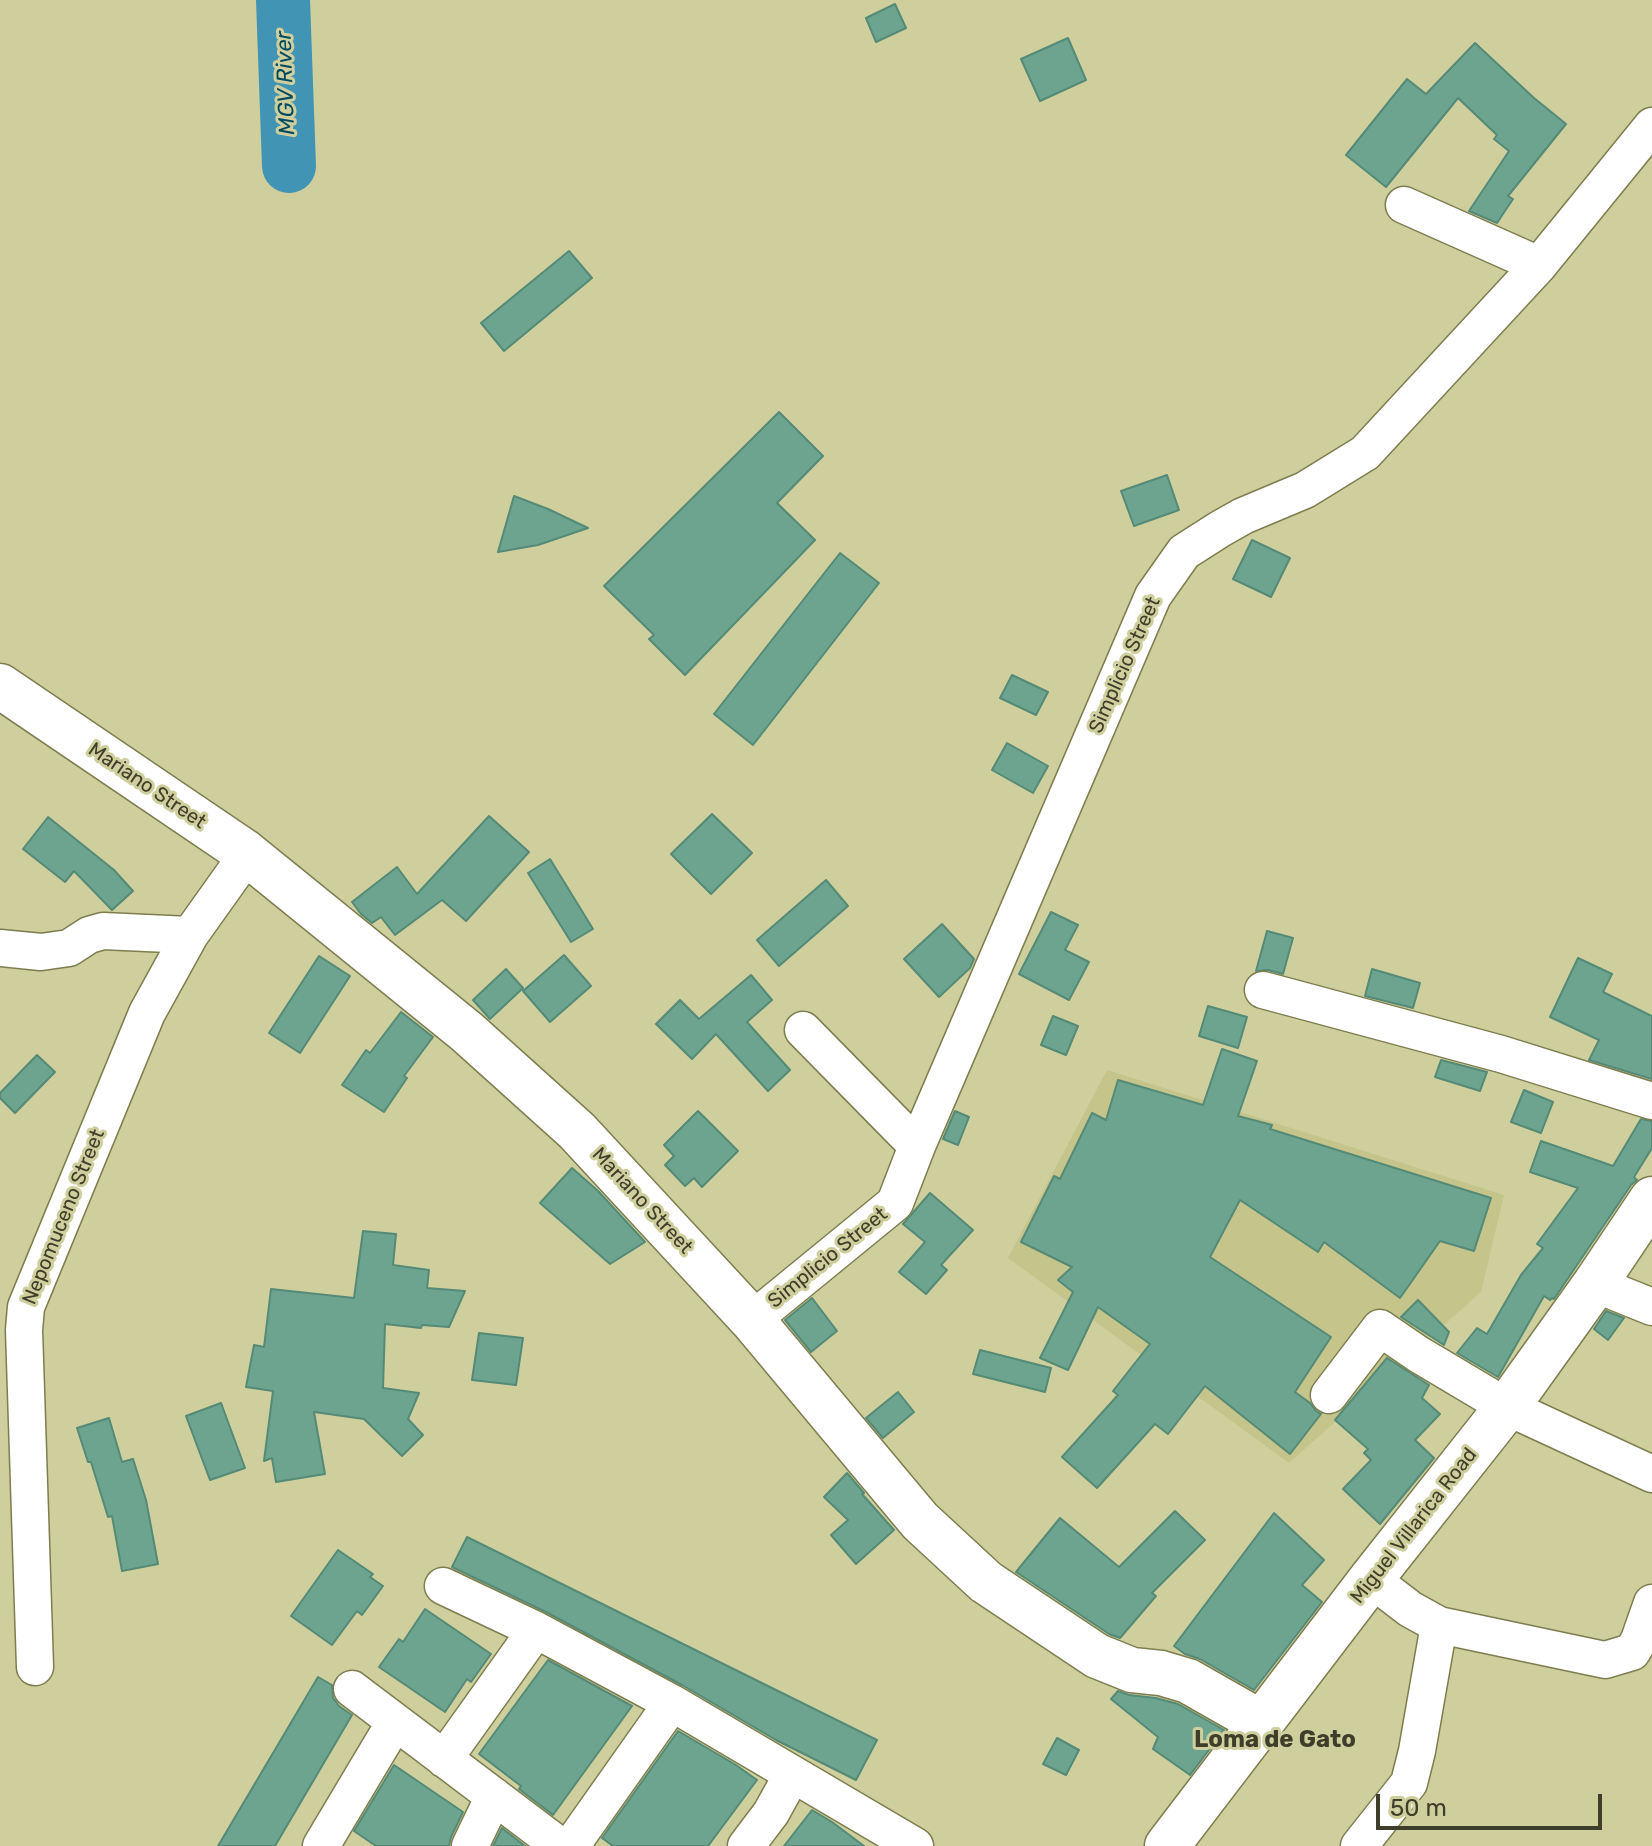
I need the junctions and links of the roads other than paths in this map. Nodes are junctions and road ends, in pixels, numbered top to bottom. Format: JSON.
{"nodes":[{"id":1,"x":1652,"y":126,"type":"edge"},
{"id":2,"x":1404,"y":205,"type":"dead end"},
{"id":3,"x":1539,"y":265,"type":"junction"},
{"id":4,"x":0,"y":686,"type":"edge"},
{"id":5,"x":245,"y":852,"type":"junction"},
{"id":6,"x":190,"y":935,"type":"junction"},
{"id":7,"x":0,"y":948,"type":"edge"},
{"id":8,"x":1263,"y":990,"type":"dead end"},
{"id":9,"x":803,"y":1030,"type":"dead end"},
{"id":10,"x":1652,"y":1101,"type":"edge"},
{"id":11,"x":917,"y":1146,"type":"junction"},
{"id":12,"x":1652,"y":1199,"type":"edge"},
{"id":13,"x":1595,"y":1284,"type":"junction"},
{"id":14,"x":1652,"y":1307,"type":"edge"},
{"id":15,"x":752,"y":1320,"type":"junction"},
{"id":16,"x":1329,"y":1395,"type":"dead end"},
{"id":17,"x":1507,"y":1407,"type":"junction"},
{"id":18,"x":1652,"y":1474,"type":"edge"},
{"id":19,"x":1371,"y":1579,"type":"junction"},
{"id":20,"x":443,"y":1586,"type":"dead end"},
{"id":21,"x":1652,"y":1603,"type":"edge"},
{"id":22,"x":1439,"y":1625,"type":"junction"},
{"id":23,"x":536,"y":1630,"type":"junction"},
{"id":24,"x":35,"y":1667,"type":"dead end"},
{"id":25,"x":352,"y":1689,"type":"dead end"},
{"id":26,"x":672,"y":1703,"type":"junction"},
{"id":27,"x":395,"y":1722,"type":"junction"},
{"id":28,"x":1260,"y":1722,"type":"junction"},
{"id":29,"x":444,"y":1759,"type":"junction"},
{"id":30,"x":792,"y":1775,"type":"junction"},
{"id":31,"x":494,"y":1796,"type":"junction"},
{"id":32,"x":329,"y":1843,"type":"edge"},
{"id":33,"x":912,"y":1845,"type":"edge"},
{"id":34,"x":470,"y":1846,"type":"edge"},
{"id":35,"x":560,"y":1846,"type":"edge"},
{"id":36,"x":571,"y":1846,"type":"edge"},
{"id":37,"x":746,"y":1846,"type":"edge"},
{"id":38,"x":1167,"y":1846,"type":"edge"},
{"id":39,"x":1359,"y":1846,"type":"edge"}],
"edges":[{"from":1,"to":3,"type":"street","name":"Simplicio Street"},
{"from":2,"to":3,"type":"street"},
{"from":3,"to":11,"type":"street","name":"Simplicio Street"},
{"from":4,"to":5,"type":"main road","name":"Mariano Street"},
{"from":5,"to":6,"type":"street","name":"Nepomuceno Street"},
{"from":5,"to":15,"type":"main road","name":"Mariano Street"},
{"from":6,"to":7,"type":"street"},
{"from":6,"to":24,"type":"street","name":"Nepomuceno Street"},
{"from":8,"to":10,"type":"street"},
{"from":9,"to":11,"type":"street"},
{"from":11,"to":15,"type":"street","name":"Simplicio Street"},
{"from":12,"to":13,"type":"main road","name":"Miguel Villarica Road"},
{"from":13,"to":14,"type":"street"},
{"from":13,"to":17,"type":"main road","name":"Miguel Villarica Road"},
{"from":15,"to":28,"type":"main road","name":"Mariano Street"},
{"from":16,"to":17,"type":"street"},
{"from":17,"to":18,"type":"street"},
{"from":17,"to":19,"type":"main road","name":"Miguel Villarica Road"},
{"from":19,"to":22,"type":"street"},
{"from":19,"to":28,"type":"main road","name":"Miguel Villarica Road"},
{"from":20,"to":23,"type":"street"},
{"from":21,"to":22,"type":"street"},
{"from":22,"to":39,"type":"street"},
{"from":23,"to":26,"type":"street"},
{"from":23,"to":29,"type":"street"},
{"from":25,"to":27,"type":"street"},
{"from":26,"to":30,"type":"street"},
{"from":26,"to":36,"type":"street"},
{"from":27,"to":29,"type":"street"},
{"from":27,"to":32,"type":"street"},
{"from":28,"to":38,"type":"main road","name":"Miguel Villarica Road"},
{"from":29,"to":31,"type":"street"},
{"from":30,"to":33,"type":"street"},
{"from":30,"to":37,"type":"street"},
{"from":31,"to":34,"type":"street"},
{"from":31,"to":35,"type":"street"}]}
